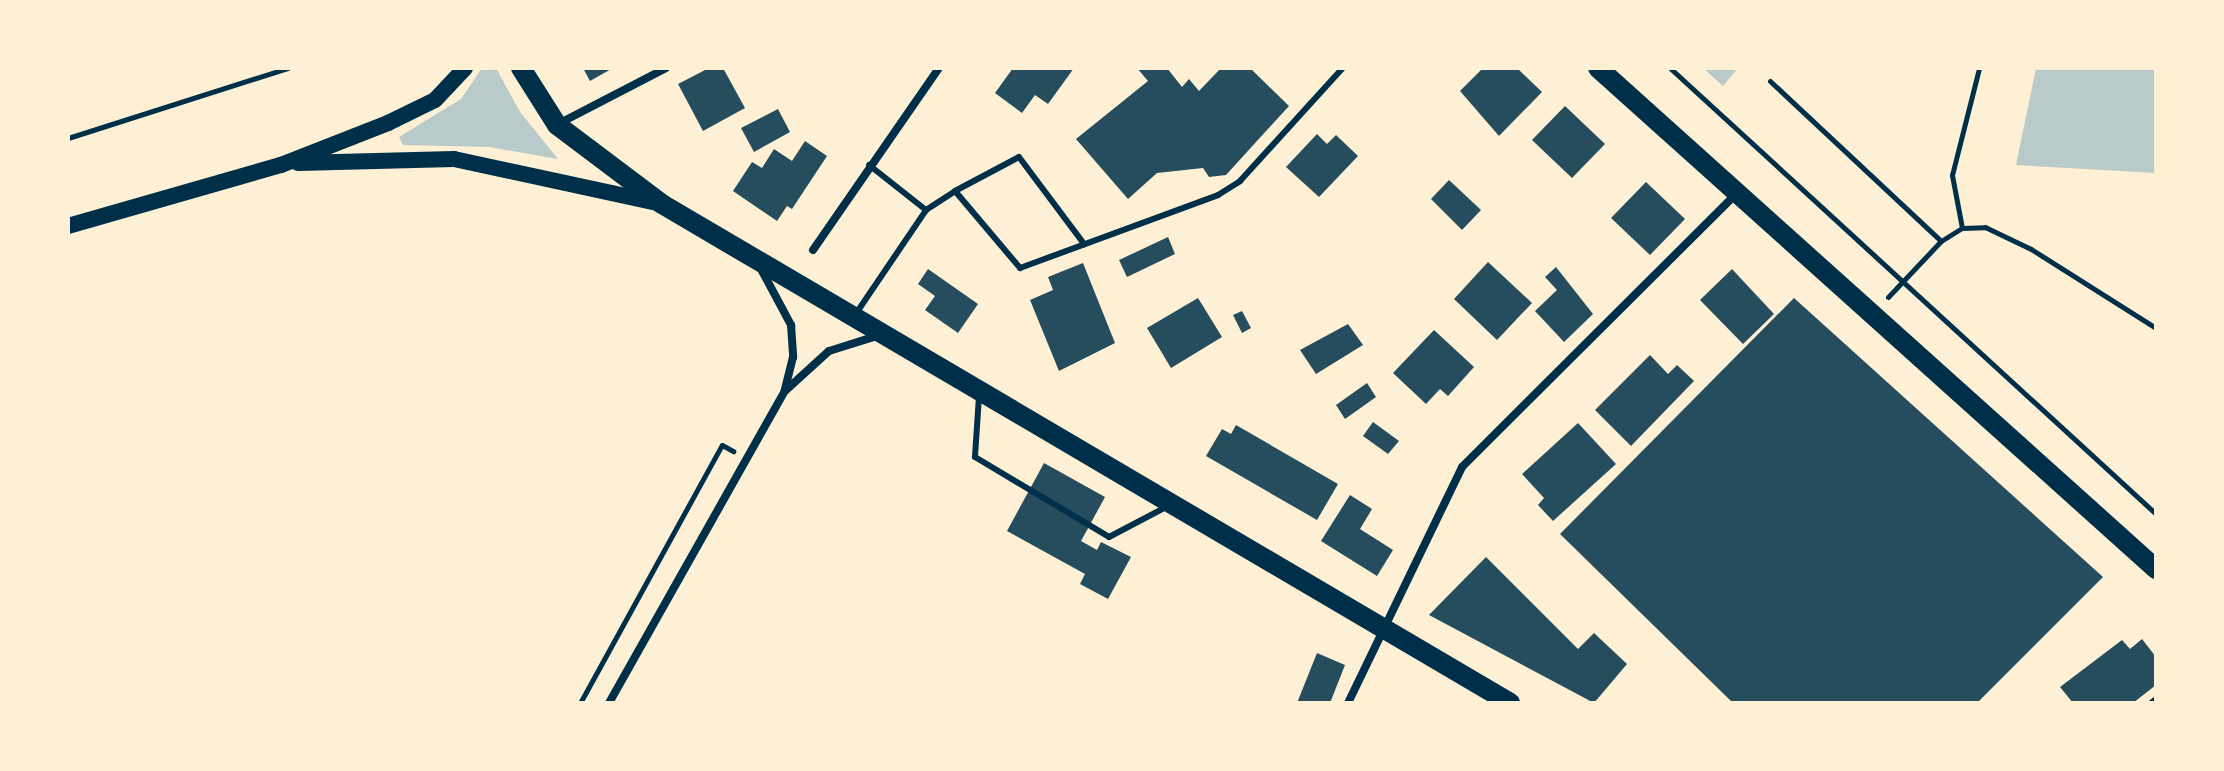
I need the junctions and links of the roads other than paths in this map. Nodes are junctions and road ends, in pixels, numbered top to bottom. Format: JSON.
{"nodes":[{"id":1,"x":465,"y":68,"type":"edge"},
{"id":2,"x":521,"y":68,"type":"edge"},
{"id":3,"x":666,"y":68,"type":"edge"},
{"id":4,"x":939,"y":68,"type":"edge"},
{"id":5,"x":1343,"y":68,"type":"edge"},
{"id":6,"x":1598,"y":68,"type":"edge"},
{"id":7,"x":557,"y":125,"type":"junction"},
{"id":8,"x":281,"y":165,"type":"junction"},
{"id":9,"x":869,"y":165,"type":"junction"},
{"id":10,"x":955,"y":191,"type":"junction"},
{"id":11,"x":1737,"y":193,"type":"junction"},
{"id":12,"x":662,"y":204,"type":"junction"},
{"id":13,"x":926,"y":210,"type":"junction"},
{"id":14,"x":68,"y":226,"type":"edge"},
{"id":15,"x":1084,"y":244,"type":"junction"},
{"id":16,"x":813,"y":250,"type":"dead end"},
{"id":17,"x":757,"y":262,"type":"junction"},
{"id":18,"x":852,"y":320,"type":"junction"},
{"id":19,"x":881,"y":335,"type":"junction"},
{"id":20,"x":785,"y":391,"type":"junction"},
{"id":21,"x":979,"y":392,"type":"junction"},
{"id":22,"x":1171,"y":505,"type":"junction"},
{"id":23,"x":2156,"y":569,"type":"edge"},
{"id":24,"x":1381,"y":625,"type":"junction"},
{"id":25,"x":2156,"y":699,"type":"edge"},
{"id":26,"x":609,"y":703,"type":"edge"},
{"id":27,"x":1348,"y":703,"type":"edge"},
{"id":28,"x":1510,"y":703,"type":"edge"},
{"id":29,"x":2151,"y":703,"type":"edge"}],
"edges":[{"from":1,"to":8,"type":"main road"},
{"from":2,"to":7,"type":"main road"},
{"from":3,"to":7,"type":"street"},
{"from":4,"to":9,"type":"street"},
{"from":5,"to":15,"type":"lane"},
{"from":6,"to":11,"type":"main road"},
{"from":7,"to":12,"type":"main road"},
{"from":8,"to":12,"type":"main road"},
{"from":8,"to":14,"type":"main road"},
{"from":9,"to":13,"type":"lane"},
{"from":9,"to":16,"type":"street"},
{"from":10,"to":13,"type":"lane"},
{"from":10,"to":15,"type":"lane"},
{"from":10,"to":15,"type":"lane"},
{"from":11,"to":23,"type":"main road"},
{"from":11,"to":24,"type":"street"},
{"from":12,"to":17,"type":"main road"},
{"from":13,"to":18,"type":"lane"},
{"from":17,"to":18,"type":"main road"},
{"from":17,"to":20,"type":"street"},
{"from":18,"to":19,"type":"main road"},
{"from":19,"to":20,"type":"street"},
{"from":19,"to":21,"type":"main road"},
{"from":20,"to":26,"type":"street"},
{"from":21,"to":22,"type":"main road"},
{"from":21,"to":22,"type":"lane"},
{"from":22,"to":24,"type":"main road"},
{"from":24,"to":27,"type":"street"},
{"from":24,"to":28,"type":"main road"},
{"from":25,"to":29,"type":"lane"}]}
